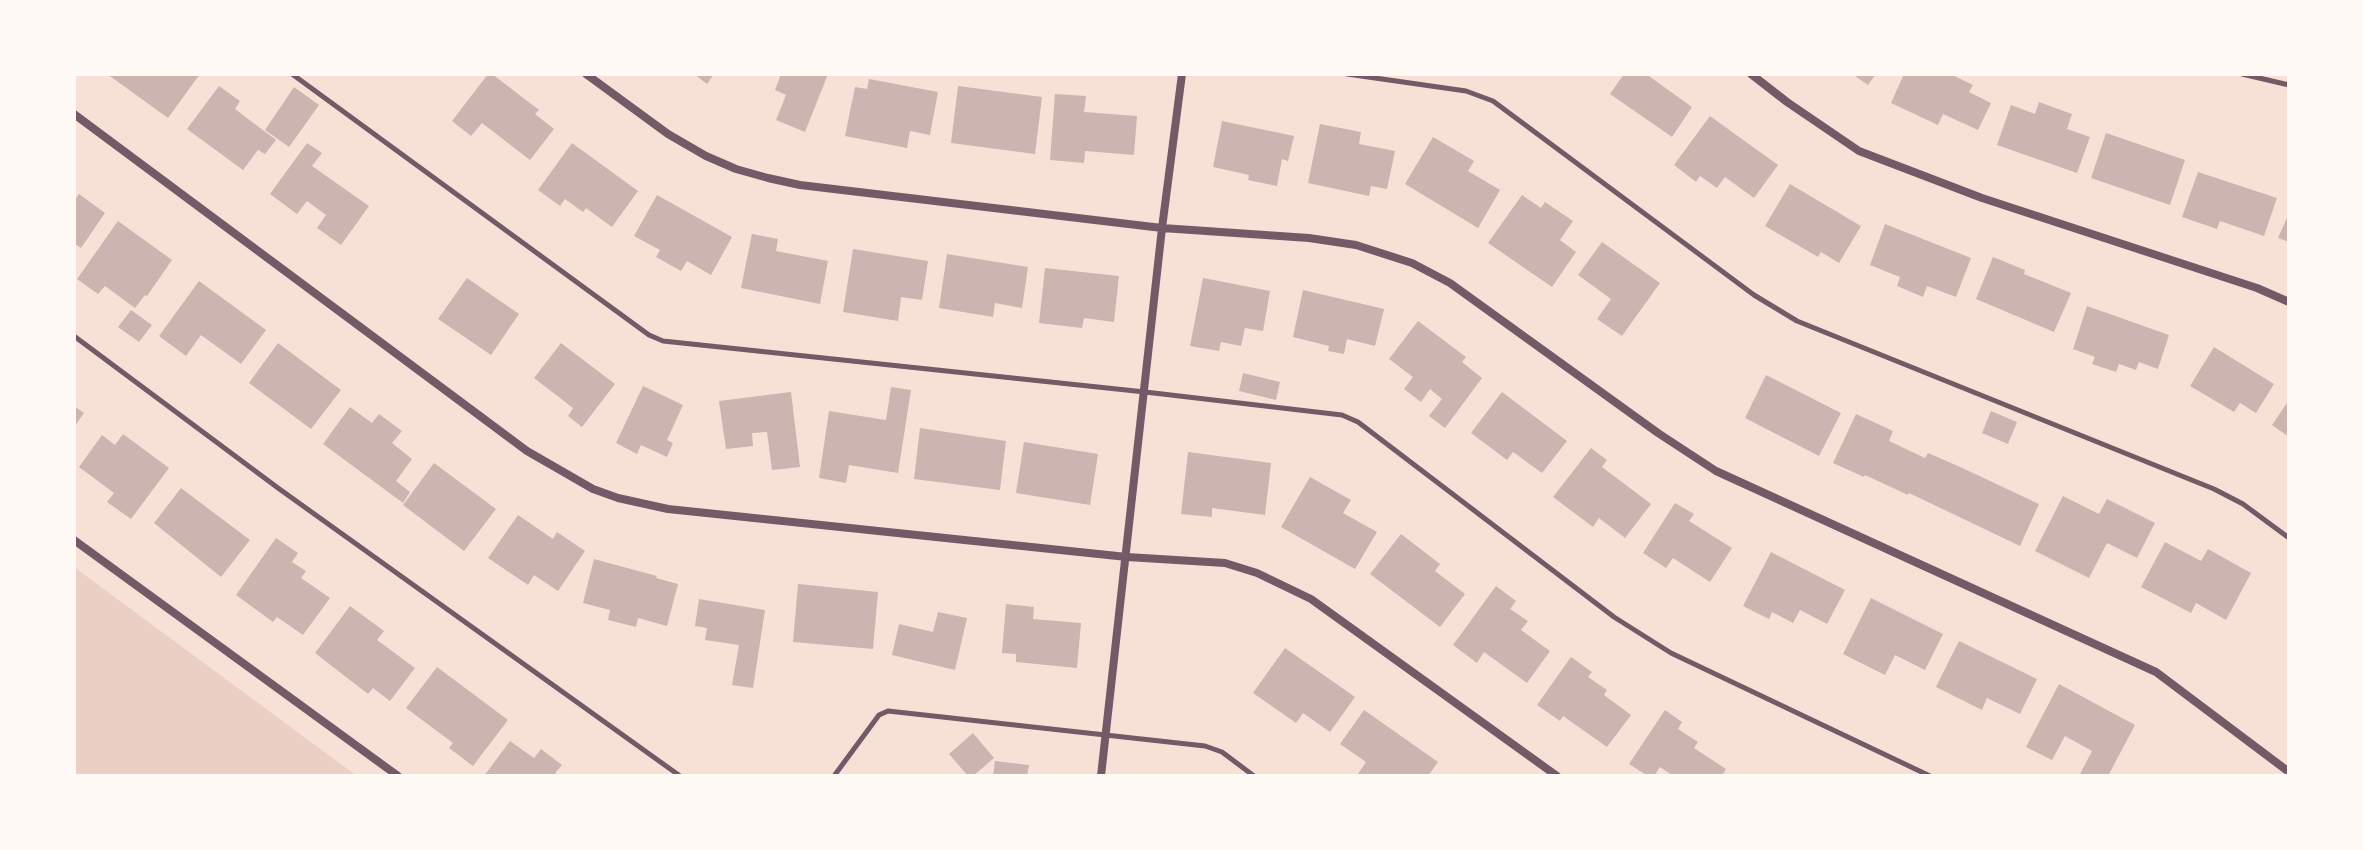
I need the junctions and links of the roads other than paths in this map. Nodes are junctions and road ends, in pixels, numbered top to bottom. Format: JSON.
{"nodes":[{"id":1,"x":292,"y":74,"type":"edge"},
{"id":2,"x":586,"y":74,"type":"edge"},
{"id":3,"x":1182,"y":74,"type":"edge"},
{"id":4,"x":1347,"y":74,"type":"edge"},
{"id":5,"x":1751,"y":74,"type":"edge"},
{"id":6,"x":2242,"y":74,"type":"edge"},
{"id":7,"x":2289,"y":85,"type":"edge"},
{"id":8,"x":74,"y":114,"type":"edge"},
{"id":9,"x":1162,"y":228,"type":"junction"},
{"id":10,"x":2289,"y":302,"type":"edge"},
{"id":11,"x":74,"y":336,"type":"edge"},
{"id":12,"x":1145,"y":392,"type":"junction"},
{"id":13,"x":2289,"y":538,"type":"edge"},
{"id":14,"x":74,"y":540,"type":"edge"},
{"id":15,"x":1127,"y":557,"type":"junction"},
{"id":16,"x":1106,"y":735,"type":"junction"},
{"id":17,"x":2289,"y":772,"type":"edge"},
{"id":18,"x":398,"y":776,"type":"edge"},
{"id":19,"x":680,"y":776,"type":"edge"},
{"id":20,"x":834,"y":776,"type":"edge"},
{"id":21,"x":1101,"y":776,"type":"edge"},
{"id":22,"x":1254,"y":776,"type":"edge"},
{"id":23,"x":1557,"y":776,"type":"edge"},
{"id":24,"x":1930,"y":776,"type":"edge"}],
"edges":[{"from":1,"to":12,"type":"lane"},
{"from":2,"to":9,"type":"street"},
{"from":3,"to":9,"type":"street"},
{"from":4,"to":13,"type":"lane"},
{"from":5,"to":10,"type":"street"},
{"from":6,"to":7,"type":"lane"},
{"from":8,"to":15,"type":"street"},
{"from":9,"to":12,"type":"street"},
{"from":9,"to":17,"type":"street"},
{"from":11,"to":19,"type":"lane"},
{"from":12,"to":15,"type":"street"},
{"from":12,"to":24,"type":"lane"},
{"from":14,"to":18,"type":"street"},
{"from":15,"to":16,"type":"street"},
{"from":15,"to":23,"type":"street"},
{"from":16,"to":20,"type":"lane"},
{"from":16,"to":21,"type":"street"},
{"from":16,"to":22,"type":"lane"}]}
